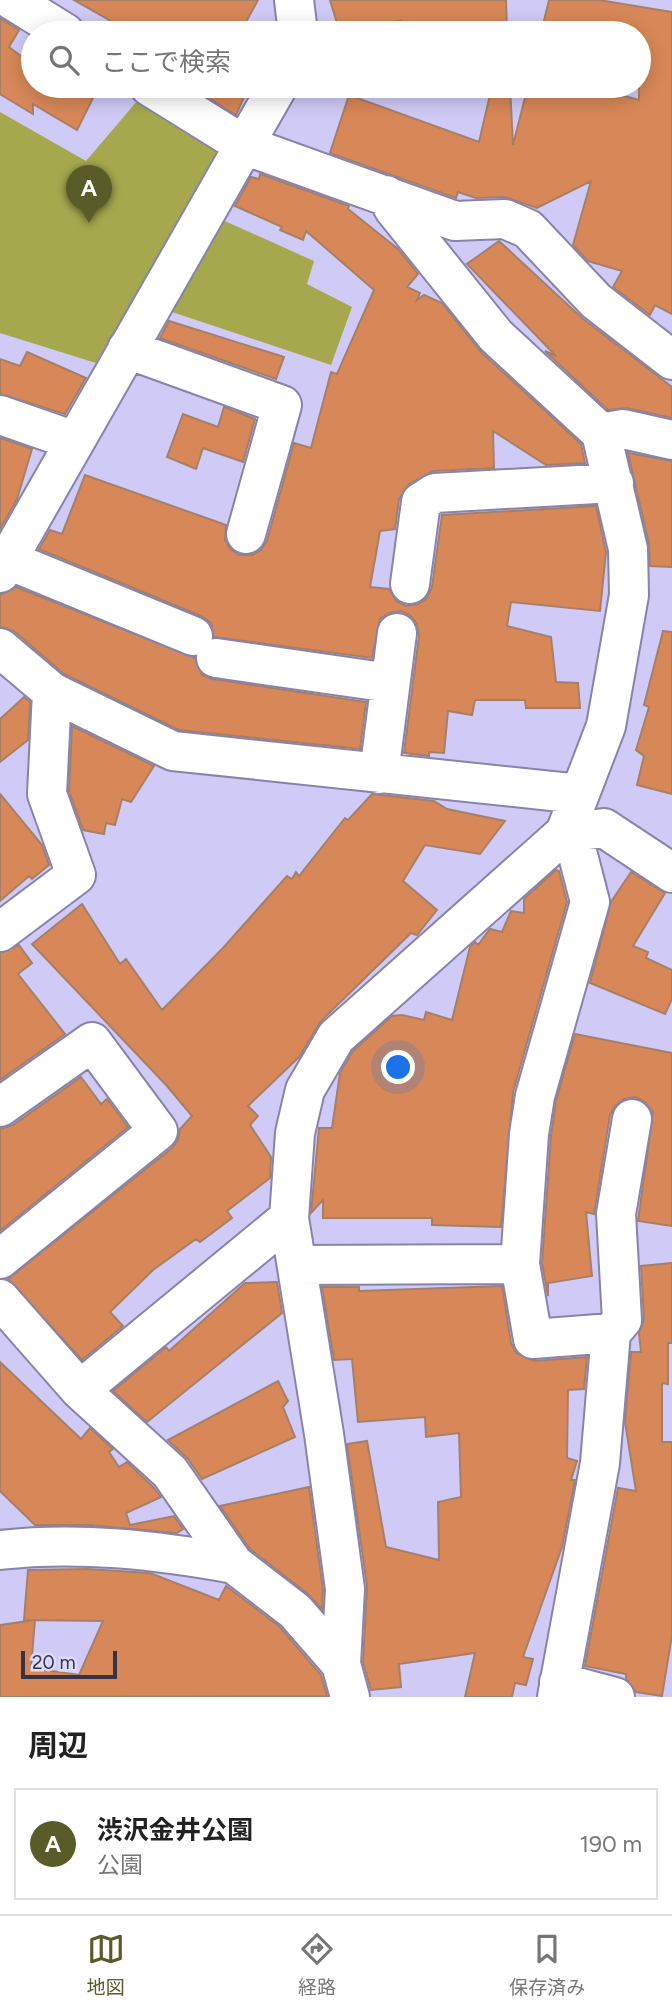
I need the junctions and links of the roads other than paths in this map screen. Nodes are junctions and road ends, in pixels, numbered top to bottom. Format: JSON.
{"nodes":[{"id":1,"x":12,"y":0,"type":"edge"},
{"id":2,"x":294,"y":0,"type":"edge"},
{"id":3,"x":46,"y":21,"type":"edge"},
{"id":4,"x":297,"y":21,"type":"edge"},
{"id":5,"x":168,"y":98,"type":"edge"},
{"id":6,"x":271,"y":98,"type":"edge"},
{"id":7,"x":244,"y":145,"type":"junction"},
{"id":8,"x":386,"y":195,"type":"junction"},
{"id":9,"x":127,"y":349,"type":"junction"},
{"id":10,"x":672,"y":360,"type":"edge"},
{"id":11,"x":0,"y":415,"type":"edge"},
{"id":12,"x":601,"y":433,"type":"junction"},
{"id":13,"x":672,"y":440,"type":"edge"},
{"id":14,"x":75,"y":441,"type":"junction"},
{"id":15,"x":614,"y":483,"type":"junction"},
{"id":16,"x":246,"y":534,"type":"dead end"},
{"id":17,"x":4,"y":566,"type":"edge"},
{"id":18,"x":410,"y":584,"type":"dead end"},
{"id":19,"x":397,"y":633,"type":"dead end"},
{"id":20,"x":0,"y":648,"type":"edge"},
{"id":21,"x":390,"y":683,"type":"junction"},
{"id":22,"x":52,"y":692,"type":"junction"},
{"id":23,"x":379,"y":774,"type":"junction"},
{"id":24,"x":580,"y":794,"type":"junction"},
{"id":25,"x":568,"y":833,"type":"junction"},
{"id":26,"x":672,"y":873,"type":"edge"},
{"id":27,"x":0,"y":932,"type":"edge"},
{"id":28,"x":0,"y":1107,"type":"edge"},
{"id":29,"x":632,"y":1119,"type":"dead end"},
{"id":30,"x":289,"y":1218,"type":"junction"},
{"id":31,"x":0,"y":1259,"type":"edge"},
{"id":32,"x":520,"y":1264,"type":"junction"},
{"id":33,"x":297,"y":1265,"type":"junction"},
{"id":34,"x":0,"y":1299,"type":"edge"},
{"id":35,"x":611,"y":1333,"type":"junction"},
{"id":36,"x":80,"y":1390,"type":"junction"},
{"id":37,"x":0,"y":1550,"type":"edge"},
{"id":38,"x":233,"y":1563,"type":"junction"},
{"id":39,"x":345,"y":1681,"type":"edge"},
{"id":40,"x":558,"y":1690,"type":"edge"},
{"id":41,"x":615,"y":1697,"type":"edge"}],
"edges":[{"from":1,"to":3,"type":"street"},
{"from":2,"to":4,"type":"street"},
{"from":5,"to":7,"type":"street"},
{"from":6,"to":7,"type":"street"},
{"from":7,"to":8,"type":"street"},
{"from":7,"to":9,"type":"street"},
{"from":8,"to":10,"type":"street"},
{"from":8,"to":12,"type":"street"},
{"from":9,"to":14,"type":"street"},
{"from":9,"to":16,"type":"street"},
{"from":11,"to":14,"type":"street"},
{"from":12,"to":13,"type":"street"},
{"from":12,"to":15,"type":"street"},
{"from":14,"to":17,"type":"street"},
{"from":15,"to":18,"type":"street"},
{"from":15,"to":24,"type":"street"},
{"from":17,"to":21,"type":"street"},
{"from":19,"to":21,"type":"street"},
{"from":20,"to":22,"type":"street"},
{"from":21,"to":23,"type":"street"},
{"from":22,"to":23,"type":"street"},
{"from":22,"to":27,"type":"street"},
{"from":23,"to":24,"type":"street"},
{"from":24,"to":25,"type":"street"},
{"from":25,"to":26,"type":"street"},
{"from":25,"to":30,"type":"street"},
{"from":25,"to":32,"type":"street"},
{"from":28,"to":31,"type":"street"},
{"from":29,"to":35,"type":"street"},
{"from":30,"to":33,"type":"street"},
{"from":30,"to":36,"type":"street"},
{"from":32,"to":33,"type":"street"},
{"from":32,"to":35,"type":"street"},
{"from":33,"to":39,"type":"street"},
{"from":34,"to":36,"type":"street"},
{"from":35,"to":40,"type":"street"},
{"from":36,"to":38,"type":"street"},
{"from":37,"to":38,"type":"street"},
{"from":38,"to":39,"type":"street"},
{"from":40,"to":41,"type":"street"}]}
